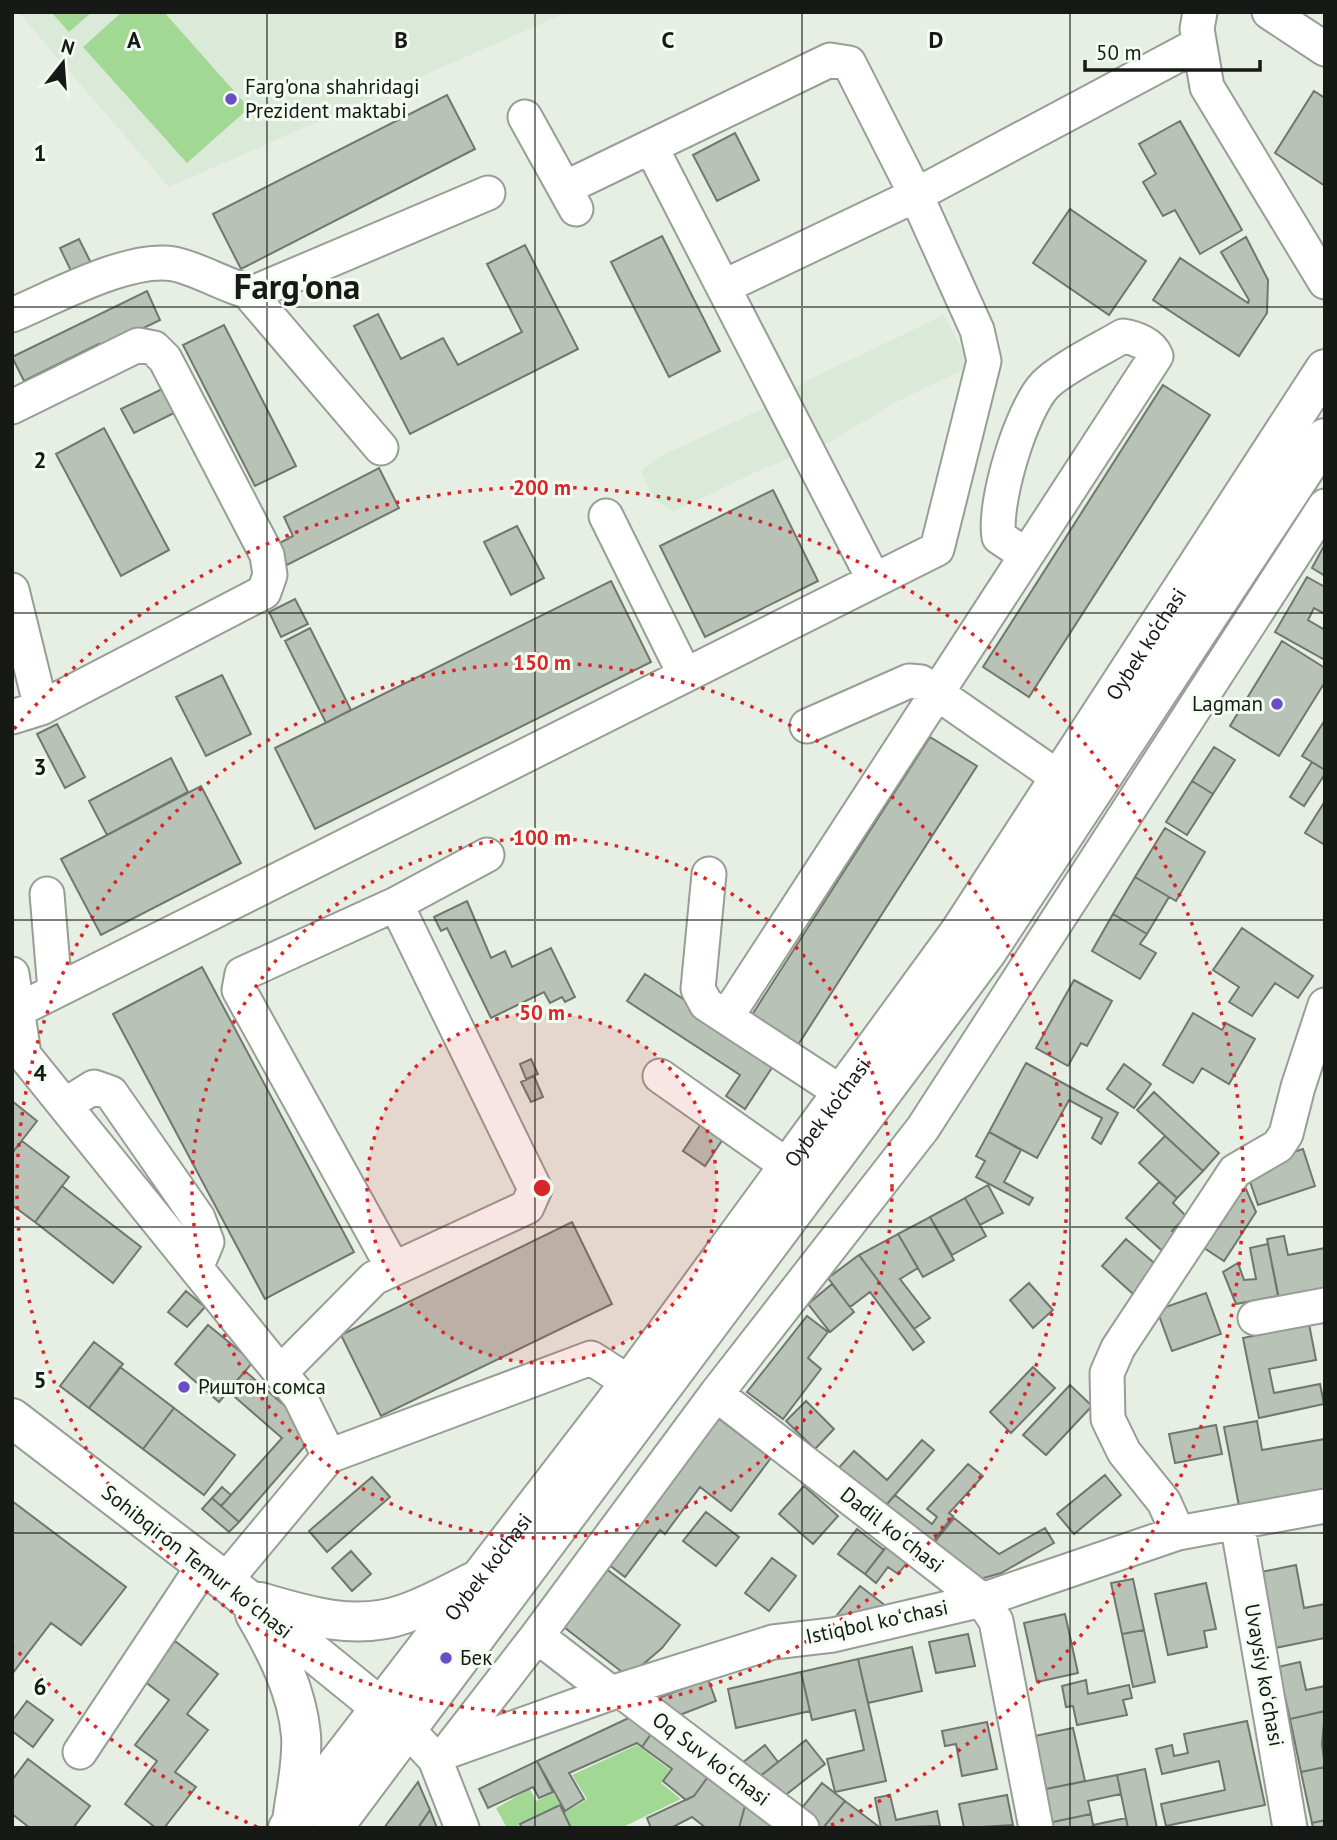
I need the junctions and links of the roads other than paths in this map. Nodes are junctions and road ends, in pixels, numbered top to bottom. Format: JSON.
{"nodes":[{"id":1,"x":1269,"y":12,"type":"edge"},
{"id":2,"x":1195,"y":24,"type":"edge"},
{"id":3,"x":1325,"y":48,"type":"edge"},
{"id":4,"x":525,"y":117,"type":"dead end"},
{"id":5,"x":651,"y":147,"type":"junction"},
{"id":6,"x":488,"y":192,"type":"dead end"},
{"id":7,"x":916,"y":195,"type":"junction"},
{"id":8,"x":1325,"y":282,"type":"edge"},
{"id":9,"x":723,"y":287,"type":"junction"},
{"id":10,"x":247,"y":291,"type":"junction"},
{"id":11,"x":12,"y":314,"type":"edge"},
{"id":12,"x":1325,"y":369,"type":"edge"},
{"id":13,"x":12,"y":407,"type":"edge"},
{"id":14,"x":1325,"y":438,"type":"edge"},
{"id":15,"x":381,"y":448,"type":"dead end"},
{"id":16,"x":1325,"y":506,"type":"edge"},
{"id":17,"x":606,"y":516,"type":"dead end"},
{"id":18,"x":1026,"y":555,"type":"junction"},
{"id":19,"x":874,"y":580,"type":"junction"},
{"id":20,"x":12,"y":590,"type":"edge"},
{"id":21,"x":685,"y":675,"type":"junction"},
{"id":22,"x":936,"y":694,"type":"junction"},
{"id":23,"x":26,"y":712,"type":"edge"},
{"id":24,"x":807,"y":726,"type":"dead end"},
{"id":25,"x":1059,"y":778,"type":"junction"},
{"id":26,"x":487,"y":855,"type":"dead end"},
{"id":27,"x":709,"y":874,"type":"dead end"},
{"id":28,"x":47,"y":894,"type":"dead end"},
{"id":29,"x":396,"y":904,"type":"junction"},
{"id":30,"x":12,"y":974,"type":"edge"},
{"id":31,"x":55,"y":991,"type":"junction"},
{"id":32,"x":1325,"y":1005,"type":"edge"},
{"id":33,"x":18,"y":1010,"type":"junction"},
{"id":34,"x":727,"y":1016,"type":"junction"},
{"id":35,"x":660,"y":1076,"type":"dead end"},
{"id":36,"x":842,"y":1093,"type":"junction"},
{"id":37,"x":65,"y":1105,"type":"junction"},
{"id":38,"x":789,"y":1167,"type":"junction"},
{"id":39,"x":196,"y":1268,"type":"junction"},
{"id":40,"x":393,"y":1268,"type":"junction"},
{"id":41,"x":1325,"y":1305,"type":"edge"},
{"id":42,"x":1255,"y":1318,"type":"dead end"},
{"id":43,"x":280,"y":1373,"type":"junction"},
{"id":44,"x":630,"y":1383,"type":"junction"},
{"id":45,"x":716,"y":1394,"type":"junction"},
{"id":46,"x":12,"y":1418,"type":"edge"},
{"id":47,"x":329,"y":1456,"type":"junction"},
{"id":48,"x":1325,"y":1506,"type":"edge"},
{"id":49,"x":1237,"y":1522,"type":"junction"},
{"id":50,"x":1178,"y":1533,"type":"junction"},
{"id":51,"x":478,"y":1580,"type":"junction"},
{"id":52,"x":225,"y":1581,"type":"junction"},
{"id":53,"x":982,"y":1600,"type":"junction"},
{"id":54,"x":537,"y":1636,"type":"junction"},
{"id":55,"x":616,"y":1692,"type":"junction"},
{"id":56,"x":394,"y":1719,"type":"junction"},
{"id":57,"x":80,"y":1752,"type":"dead end"},
{"id":58,"x":442,"y":1755,"type":"junction"},
{"id":59,"x":290,"y":1825,"type":"edge"},
{"id":60,"x":333,"y":1828,"type":"edge"},
{"id":61,"x":462,"y":1828,"type":"edge"},
{"id":62,"x":802,"y":1828,"type":"edge"},
{"id":63,"x":1036,"y":1828,"type":"edge"},
{"id":64,"x":1290,"y":1828,"type":"edge"}],
"edges":[{"from":1,"to":3,"type":"street"},
{"from":2,"to":7,"type":"street"},
{"from":2,"to":8,"type":"street"},
{"from":4,"to":5,"type":"street"},
{"from":5,"to":7,"type":"street"},
{"from":5,"to":9,"type":"street"},
{"from":6,"to":10,"type":"street"},
{"from":7,"to":9,"type":"street"},
{"from":7,"to":19,"type":"street"},
{"from":9,"to":19,"type":"street"},
{"from":10,"to":11,"type":"street"},
{"from":10,"to":15,"type":"street"},
{"from":12,"to":25,"type":"main road","name":"Oybek ko‘chasi"},
{"from":13,"to":23,"type":"street"},
{"from":14,"to":56,"type":"main road","name":"Oybek ko‘chasi"},
{"from":16,"to":45,"type":"street"},
{"from":17,"to":21,"type":"street"},
{"from":18,"to":18,"type":"street"},
{"from":18,"to":22,"type":"street"},
{"from":19,"to":21,"type":"street"},
{"from":20,"to":23,"type":"street"},
{"from":21,"to":31,"type":"street"},
{"from":22,"to":24,"type":"street"},
{"from":22,"to":25,"type":"street"},
{"from":22,"to":34,"type":"street"},
{"from":25,"to":36,"type":"main road","name":"Oybek ko‘chasi"},
{"from":26,"to":29,"type":"street"},
{"from":27,"to":34,"type":"street"},
{"from":28,"to":31,"type":"street"},
{"from":29,"to":40,"type":"street"},
{"from":29,"to":40,"type":"street"},
{"from":30,"to":33,"type":"street"},
{"from":31,"to":33,"type":"street"},
{"from":32,"to":50,"type":"street"},
{"from":33,"to":37,"type":"street"},
{"from":34,"to":36,"type":"street"},
{"from":35,"to":38,"type":"street"},
{"from":36,"to":38,"type":"main road","name":"Oybek ko‘chasi"},
{"from":37,"to":39,"type":"street"},
{"from":37,"to":39,"type":"street"},
{"from":38,"to":44,"type":"main road","name":"Oybek ko‘chasi"},
{"from":39,"to":43,"type":"street"},
{"from":40,"to":43,"type":"street"},
{"from":41,"to":42,"type":"street"},
{"from":43,"to":47,"type":"street"},
{"from":44,"to":47,"type":"street"},
{"from":44,"to":51,"type":"main road","name":"Oybek ko‘chasi"},
{"from":45,"to":53,"type":"street","name":"Dadil koʻchasi"},
{"from":45,"to":54,"type":"street"},
{"from":46,"to":52,"type":"main road","name":"Sohibqiron Temur koʻchasi"},
{"from":47,"to":52,"type":"street"},
{"from":48,"to":49,"type":"street","name":"Istiqbol koʻchasi"},
{"from":49,"to":50,"type":"street","name":"Istiqbol koʻchasi"},
{"from":49,"to":64,"type":"street","name":"Uvaysiy koʻchasi"},
{"from":50,"to":53,"type":"street","name":"Istiqbol koʻchasi"},
{"from":51,"to":52,"type":"main road"},
{"from":51,"to":56,"type":"main road","name":"Oybek ko‘chasi"},
{"from":52,"to":56,"type":"main road","name":"Sohibqiron Temur koʻchasi"},
{"from":52,"to":57,"type":"street"},
{"from":52,"to":59,"type":"main road"},
{"from":53,"to":55,"type":"street","name":"Istiqbol koʻchasi"},
{"from":53,"to":63,"type":"street","name":"Dadil koʻchasi"},
{"from":54,"to":55,"type":"street","name":"Oq Suv koʻchasi"},
{"from":54,"to":58,"type":"street"},
{"from":55,"to":58,"type":"street","name":"Istiqbol koʻchasi"},
{"from":55,"to":62,"type":"street","name":"Oq Suv koʻchasi"},
{"from":56,"to":58,"type":"street"},
{"from":56,"to":59,"type":"main road","name":"Oybek ko‘chasi"},
{"from":56,"to":60,"type":"main road","name":"Oybek ko‘chasi"},
{"from":58,"to":61,"type":"street"}]}
